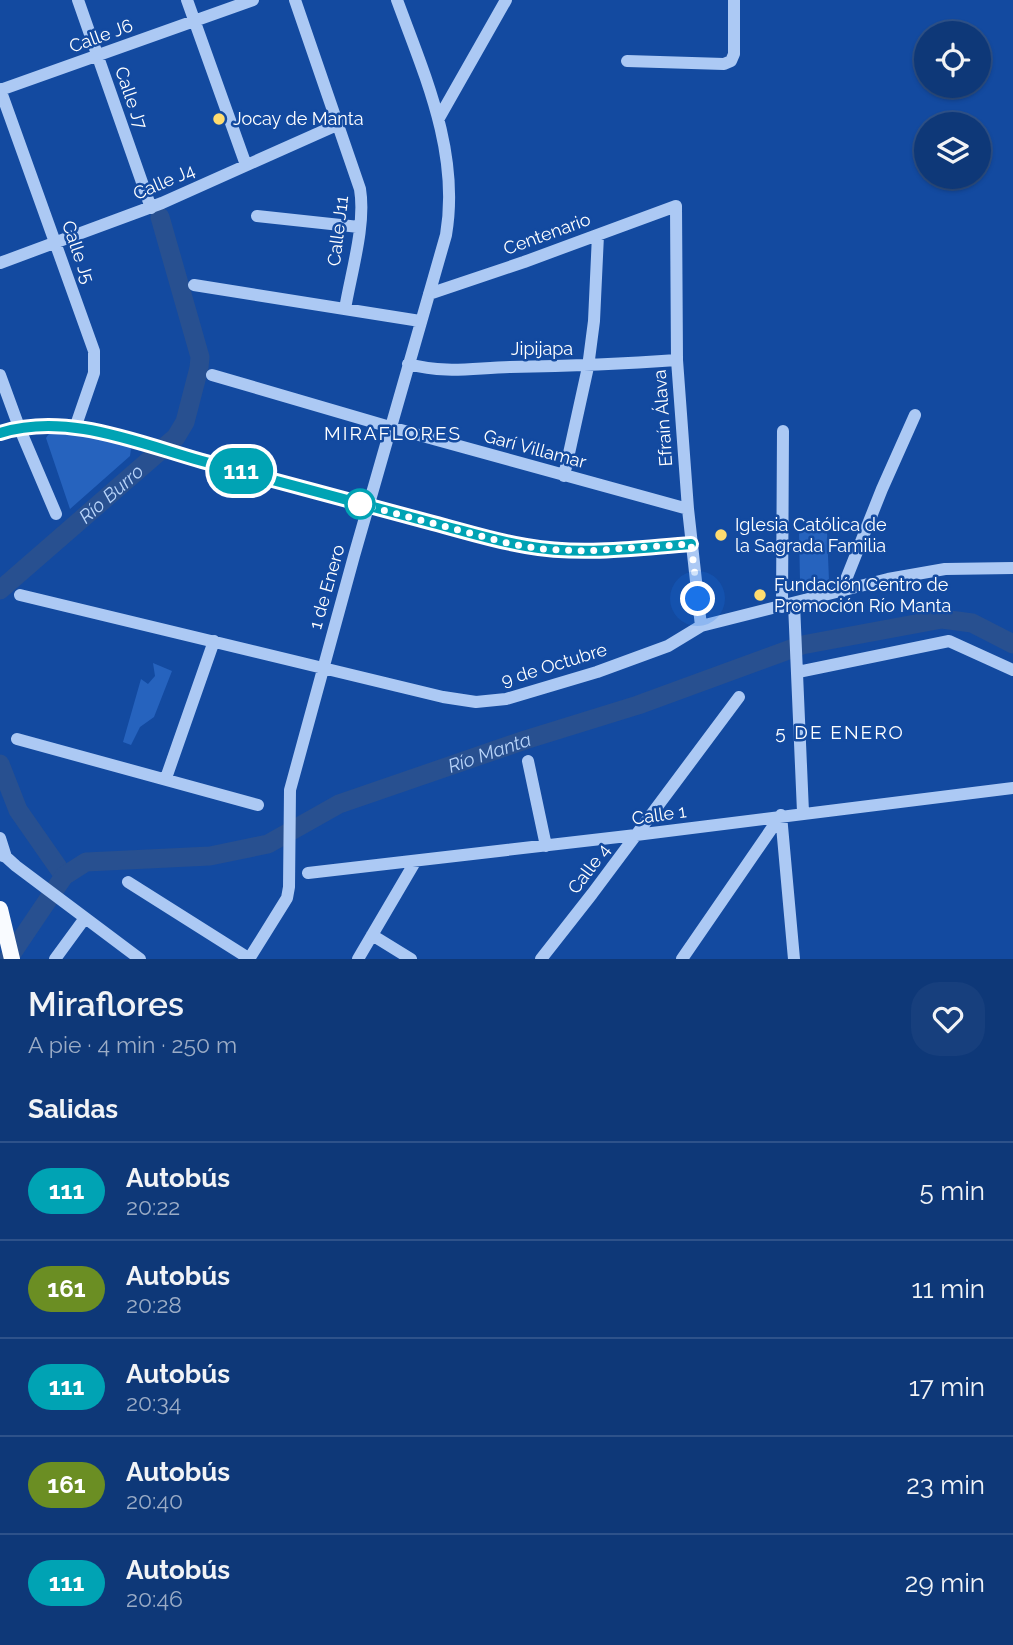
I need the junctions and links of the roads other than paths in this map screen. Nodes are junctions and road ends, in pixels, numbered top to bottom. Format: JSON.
{"nodes":[{"id":1,"x":78,"y":0,"type":"edge"},
{"id":2,"x":187,"y":0,"type":"edge"},
{"id":3,"x":253,"y":0,"type":"edge"},
{"id":4,"x":295,"y":0,"type":"edge"},
{"id":5,"x":397,"y":0,"type":"edge"},
{"id":6,"x":734,"y":0,"type":"edge"},
{"id":7,"x":503,"y":2,"type":"edge"},
{"id":8,"x":195,"y":21,"type":"junction"},
{"id":9,"x":98,"y":56,"type":"junction"},
{"id":10,"x":627,"y":61,"type":"dead end"},
{"id":11,"x":0,"y":90,"type":"edge"},
{"id":12,"x":439,"y":118,"type":"junction"},
{"id":13,"x":339,"y":124,"type":"junction"},
{"id":14,"x":246,"y":165,"type":"junction"},
{"id":15,"x":676,"y":206,"type":"joint"},
{"id":16,"x":151,"y":208,"type":"junction"},
{"id":17,"x":257,"y":216,"type":"dead end"},
{"id":18,"x":359,"y":227,"type":"junction"},
{"id":19,"x":598,"y":235,"type":"junction"},
{"id":20,"x":56,"y":243,"type":"junction"},
{"id":21,"x":0,"y":263,"type":"edge"},
{"id":22,"x":194,"y":285,"type":"dead end"},
{"id":23,"x":429,"y":294,"type":"junction"},
{"id":24,"x":345,"y":309,"type":"junction"},
{"id":25,"x":420,"y":321,"type":"junction"},
{"id":26,"x":677,"y":360,"type":"junction"},
{"id":27,"x":408,"y":364,"type":"junction"},
{"id":28,"x":588,"y":367,"type":"junction"},
{"id":29,"x":0,"y":375,"type":"edge"},
{"id":30,"x":212,"y":375,"type":"dead end"},
{"id":31,"x":915,"y":415,"type":"dead end"},
{"id":32,"x":19,"y":427,"type":"junction"},
{"id":33,"x":390,"y":427,"type":"junction"},
{"id":34,"x":75,"y":428,"type":"junction"},
{"id":35,"x":783,"y":431,"type":"dead end"},
{"id":36,"x":0,"y":433,"type":"edge"},
{"id":37,"x":565,"y":475,"type":"junction"},
{"id":38,"x":368,"y":506,"type":"junction"},
{"id":39,"x":688,"y":509,"type":"junction"},
{"id":40,"x":56,"y":514,"type":"dead end"},
{"id":41,"x":691,"y":544,"type":"junction"},
{"id":42,"x":1013,"y":568,"type":"edge"},
{"id":43,"x":841,"y":592,"type":"junction"},
{"id":44,"x":20,"y":595,"type":"dead end"},
{"id":45,"x":788,"y":605,"type":"junction"},
{"id":46,"x":701,"y":626,"type":"junction"},
{"id":47,"x":214,"y":641,"type":"junction"},
{"id":48,"x":797,"y":667,"type":"junction"},
{"id":49,"x":323,"y":668,"type":"junction"},
{"id":50,"x":1013,"y":670,"type":"edge"},
{"id":51,"x":739,"y":697,"type":"dead end"},
{"id":52,"x":17,"y":739,"type":"dead end"},
{"id":53,"x":528,"y":761,"type":"dead end"},
{"id":54,"x":166,"y":778,"type":"junction"},
{"id":55,"x":1013,"y":788,"type":"edge"},
{"id":56,"x":258,"y":805,"type":"dead end"},
{"id":57,"x":803,"y":813,"type":"junction"},
{"id":58,"x":781,"y":815,"type":"junction"},
{"id":59,"x":636,"y":835,"type":"junction"},
{"id":60,"x":0,"y":838,"type":"edge"},
{"id":61,"x":546,"y":846,"type":"junction"},
{"id":62,"x":6,"y":861,"type":"edge"},
{"id":63,"x":415,"y":862,"type":"junction"},
{"id":64,"x":308,"y":873,"type":"dead end"},
{"id":65,"x":128,"y":882,"type":"dead end"},
{"id":66,"x":0,"y":909,"type":"edge"},
{"id":67,"x":83,"y":916,"type":"junction"},
{"id":68,"x":372,"y":935,"type":"junction"},
{"id":69,"x":12,"y":959,"type":"edge"},
{"id":70,"x":55,"y":959,"type":"edge"},
{"id":71,"x":140,"y":959,"type":"edge"},
{"id":72,"x":250,"y":959,"type":"edge"},
{"id":73,"x":358,"y":959,"type":"edge"},
{"id":74,"x":411,"y":959,"type":"edge"},
{"id":75,"x":541,"y":959,"type":"edge"},
{"id":76,"x":682,"y":959,"type":"edge"},
{"id":77,"x":794,"y":959,"type":"edge"}],
"edges":[{"from":1,"to":9,"type":"street","name":"Calle J7"},
{"from":2,"to":8,"type":"street"},
{"from":3,"to":8,"type":"street","name":"Calle J6"},
{"from":4,"to":13,"type":"street","name":"Calle J11"},
{"from":5,"to":12,"type":"street","name":"1 de Enero"},
{"from":6,"to":10,"type":"street"},
{"from":7,"to":12,"type":"street"},
{"from":8,"to":9,"type":"street","name":"Calle J6"},
{"from":8,"to":14,"type":"street"},
{"from":9,"to":11,"type":"street","name":"Calle J6"},
{"from":9,"to":16,"type":"street","name":"Calle J7"},
{"from":11,"to":20,"type":"street","name":"Calle J5"},
{"from":12,"to":23,"type":"street","name":"1 de Enero"},
{"from":13,"to":14,"type":"street","name":"Calle J4"},
{"from":13,"to":18,"type":"street","name":"Calle J11"},
{"from":14,"to":16,"type":"street","name":"Calle J4"},
{"from":15,"to":19,"type":"street","name":"Centenario"},
{"from":15,"to":26,"type":"street","name":"Efraín Álava"},
{"from":16,"to":20,"type":"street","name":"Calle J4"},
{"from":17,"to":18,"type":"street"},
{"from":18,"to":24,"type":"street","name":"Calle J11"},
{"from":19,"to":23,"type":"street","name":"Centenario"},
{"from":19,"to":28,"type":"street"},
{"from":20,"to":21,"type":"street","name":"Calle J4"},
{"from":20,"to":34,"type":"street","name":"Calle J5"},
{"from":22,"to":24,"type":"street"},
{"from":23,"to":25,"type":"street","name":"1 de Enero"},
{"from":24,"to":25,"type":"street"},
{"from":25,"to":27,"type":"street","name":"1 de Enero"},
{"from":26,"to":28,"type":"street","name":"Jipijapa"},
{"from":26,"to":39,"type":"street","name":"Efraín Álava"},
{"from":27,"to":28,"type":"street","name":"Jipijapa"},
{"from":27,"to":33,"type":"street","name":"1 de Enero"},
{"from":28,"to":37,"type":"street"},
{"from":29,"to":32,"type":"street"},
{"from":30,"to":33,"type":"street","name":"Garí Villamar"},
{"from":31,"to":43,"type":"street"},
{"from":32,"to":34,"type":"street"},
{"from":32,"to":36,"type":"street"},
{"from":32,"to":40,"type":"street"},
{"from":33,"to":37,"type":"street","name":"Garí Villamar"},
{"from":33,"to":38,"type":"street","name":"1 de Enero"},
{"from":34,"to":38,"type":"street"},
{"from":35,"to":45,"type":"street"},
{"from":37,"to":39,"type":"street","name":"Garí Villamar"},
{"from":38,"to":41,"type":"street"},
{"from":38,"to":49,"type":"street","name":"1 de Enero"},
{"from":39,"to":41,"type":"street","name":"Efraín Álava"},
{"from":41,"to":46,"type":"street","name":"Efraín Álava"},
{"from":42,"to":43,"type":"street","name":"9 de Octubre"},
{"from":43,"to":45,"type":"street","name":"9 de Octubre"},
{"from":44,"to":47,"type":"street","name":"9 de Octubre"},
{"from":45,"to":46,"type":"street","name":"9 de Octubre"},
{"from":45,"to":48,"type":"street"},
{"from":46,"to":49,"type":"street","name":"9 de Octubre"},
{"from":47,"to":49,"type":"street","name":"9 de Octubre"},
{"from":47,"to":54,"type":"street"},
{"from":48,"to":50,"type":"street"},
{"from":48,"to":57,"type":"street"},
{"from":49,"to":72,"type":"street","name":"1 de Enero"},
{"from":51,"to":59,"type":"street","name":"Calle 4"},
{"from":52,"to":54,"type":"street"},
{"from":53,"to":61,"type":"street"},
{"from":54,"to":56,"type":"street"},
{"from":55,"to":57,"type":"street","name":"Calle 1"},
{"from":57,"to":58,"type":"street","name":"Calle 1"},
{"from":58,"to":59,"type":"street","name":"Calle 1"},
{"from":58,"to":76,"type":"street"},
{"from":58,"to":77,"type":"street"},
{"from":59,"to":61,"type":"street","name":"Calle 1"},
{"from":59,"to":75,"type":"street","name":"Calle 4"},
{"from":60,"to":62,"type":"street"},
{"from":61,"to":63,"type":"street","name":"Calle 1"},
{"from":62,"to":67,"type":"street"},
{"from":63,"to":64,"type":"street","name":"Calle 1"},
{"from":63,"to":68,"type":"street"},
{"from":65,"to":72,"type":"street"},
{"from":66,"to":69,"type":"main road"},
{"from":67,"to":70,"type":"street"},
{"from":67,"to":71,"type":"street"},
{"from":68,"to":73,"type":"street"},
{"from":68,"to":74,"type":"street"}]}
